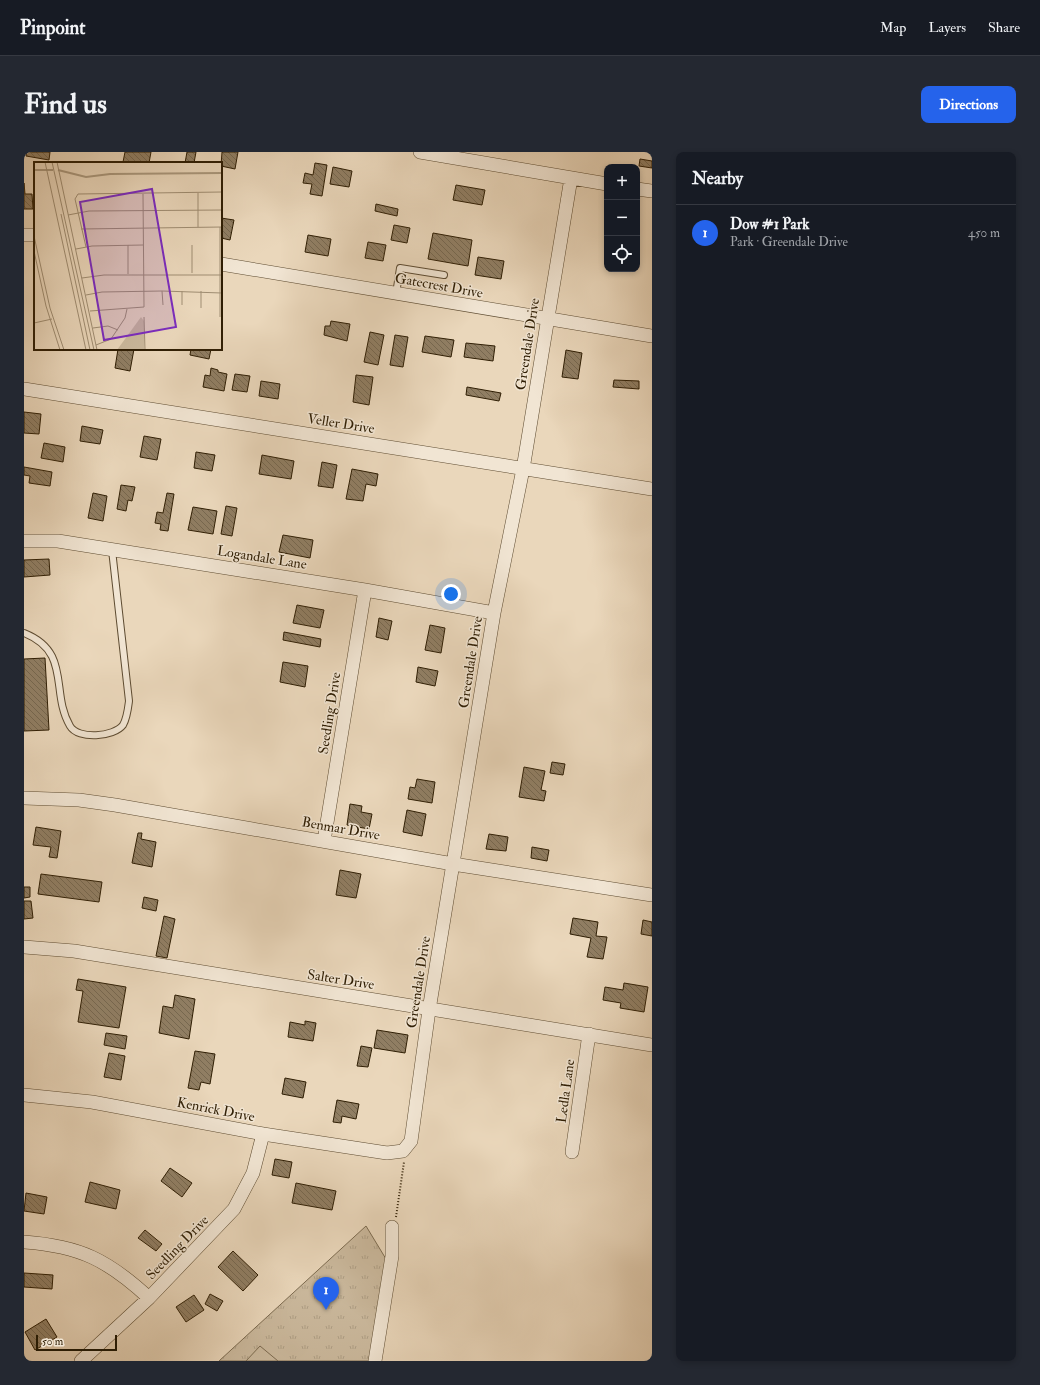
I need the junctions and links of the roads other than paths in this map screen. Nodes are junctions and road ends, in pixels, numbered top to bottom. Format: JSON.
{"nodes":[{"id":1,"x":420,"y":152,"type":"edge"},
{"id":2,"x":571,"y":178,"type":"junction"},
{"id":3,"x":604,"y":184,"type":"edge"},
{"id":4,"x":640,"y":189,"type":"edge"},
{"id":5,"x":652,"y":191,"type":"edge"},
{"id":6,"x":222,"y":264,"type":"edge"},
{"id":7,"x":444,"y":276,"type":"dead end"},
{"id":8,"x":396,"y":294,"type":"junction"},
{"id":9,"x":548,"y":319,"type":"junction"},
{"id":10,"x":652,"y":336,"type":"edge"},
{"id":11,"x":24,"y":389,"type":"edge"},
{"id":12,"x":523,"y":469,"type":"junction"},
{"id":13,"x":652,"y":489,"type":"edge"},
{"id":14,"x":24,"y":541,"type":"edge"},
{"id":15,"x":112,"y":550,"type":"junction"},
{"id":16,"x":365,"y":590,"type":"junction"},
{"id":17,"x":494,"y":613,"type":"junction"},
{"id":18,"x":24,"y":633,"type":"edge"},
{"id":19,"x":24,"y":798,"type":"edge"},
{"id":20,"x":324,"y":841,"type":"junction"},
{"id":21,"x":453,"y":864,"type":"junction"},
{"id":22,"x":652,"y":895,"type":"edge"},
{"id":23,"x":24,"y":947,"type":"edge"},
{"id":24,"x":429,"y":1010,"type":"junction"},
{"id":25,"x":589,"y":1034,"type":"junction"},
{"id":26,"x":652,"y":1045,"type":"edge"},
{"id":27,"x":24,"y":1095,"type":"edge"},
{"id":28,"x":263,"y":1134,"type":"junction"},
{"id":29,"x":403,"y":1151,"type":"joint"},
{"id":30,"x":572,"y":1152,"type":"dead end"},
{"id":31,"x":392,"y":1227,"type":"road end"},
{"id":32,"x":24,"y":1242,"type":"edge"},
{"id":33,"x":149,"y":1298,"type":"junction"},
{"id":34,"x":81,"y":1361,"type":"edge"},
{"id":35,"x":375,"y":1361,"type":"edge"}],
"edges":[{"from":1,"to":2,"type":"street"},
{"from":2,"to":3,"type":"street"},
{"from":2,"to":9,"type":"street","name":"Greendale Drive"},
{"from":4,"to":5,"type":"street"},
{"from":6,"to":8,"type":"street","name":"Gatecrest Drive"},
{"from":7,"to":8,"type":"lane"},
{"from":8,"to":9,"type":"street","name":"Gatecrest Drive"},
{"from":9,"to":10,"type":"street","name":"Gatecrest Drive"},
{"from":9,"to":12,"type":"street","name":"Greendale Drive"},
{"from":11,"to":12,"type":"street","name":"Veller Drive"},
{"from":12,"to":13,"type":"street","name":"Veller Drive"},
{"from":12,"to":17,"type":"street","name":"Greendale Drive"},
{"from":14,"to":15,"type":"street","name":"Logandale Lane"},
{"from":15,"to":16,"type":"street","name":"Logandale Lane"},
{"from":15,"to":18,"type":"lane"},
{"from":16,"to":17,"type":"street","name":"Logandale Lane"},
{"from":16,"to":20,"type":"street","name":"Seedling Drive"},
{"from":17,"to":21,"type":"street","name":"Greendale Drive"},
{"from":19,"to":20,"type":"street","name":"Benmar Drive"},
{"from":20,"to":21,"type":"street","name":"Benmar Drive"},
{"from":21,"to":22,"type":"street","name":"Benmar Drive"},
{"from":21,"to":24,"type":"street","name":"Greendale Drive"},
{"from":23,"to":24,"type":"street","name":"Salter Drive"},
{"from":24,"to":25,"type":"street","name":"Salter Drive"},
{"from":24,"to":29,"type":"street","name":"Greendale Drive"},
{"from":25,"to":26,"type":"street","name":"Salter Drive"},
{"from":25,"to":30,"type":"street","name":"Ledla Lane"},
{"from":27,"to":28,"type":"street","name":"Kenrick Drive"},
{"from":28,"to":29,"type":"street","name":"Kenrick Drive"},
{"from":28,"to":33,"type":"street","name":"Seedling Drive"},
{"from":31,"to":35,"type":"street"},
{"from":32,"to":33,"type":"street"},
{"from":33,"to":34,"type":"street","name":"Seedling Drive"}]}
